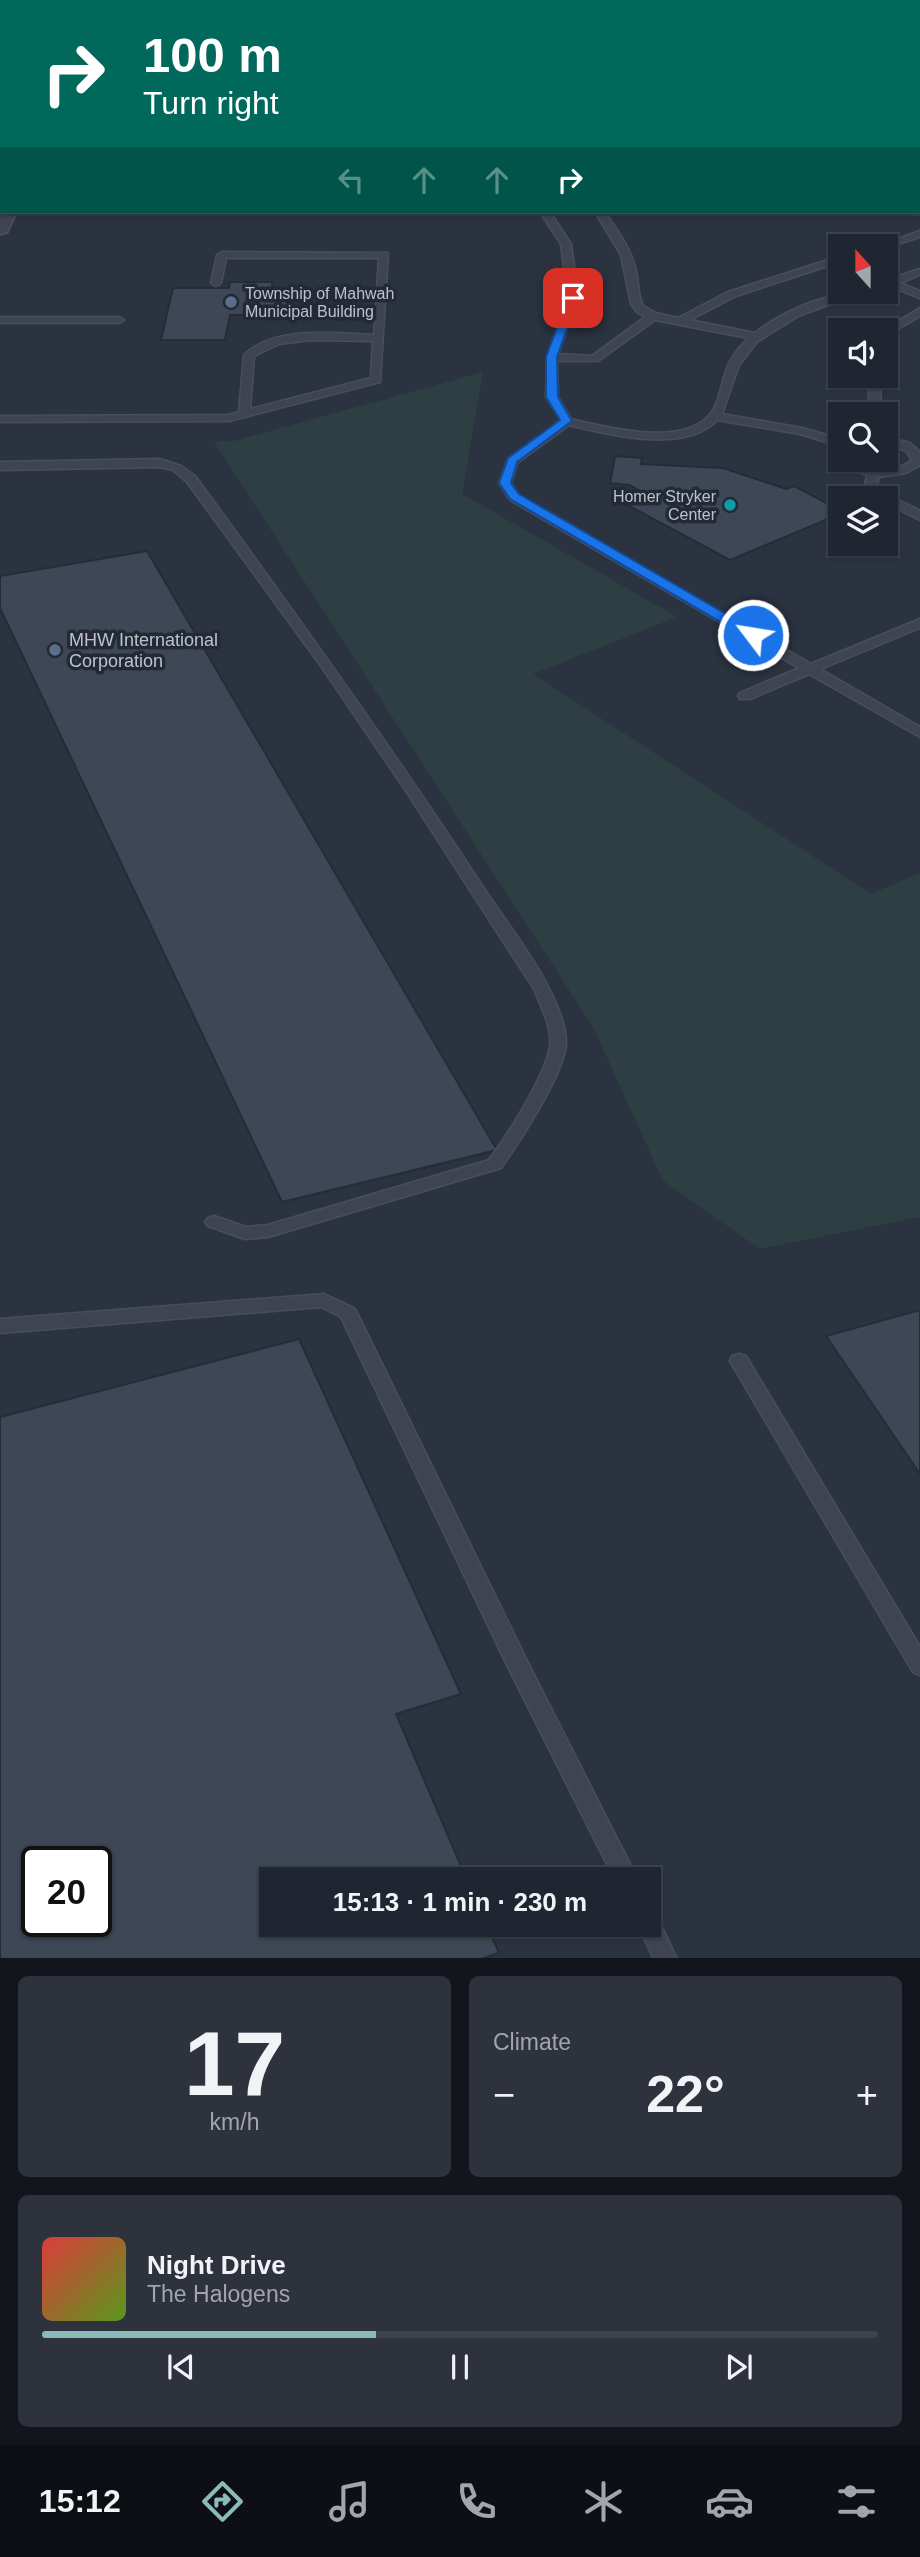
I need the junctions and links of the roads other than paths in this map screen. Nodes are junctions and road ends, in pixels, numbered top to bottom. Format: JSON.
{"nodes":[{"id":1,"x":546,"y":214,"type":"edge"},
{"id":2,"x":601,"y":214,"type":"edge"},
{"id":3,"x":920,"y":234,"type":"edge"},
{"id":4,"x":898,"y":241,"type":"edge"},
{"id":5,"x":828,"y":263,"type":"edge"},
{"id":6,"x":920,"y":272,"type":"edge"},
{"id":7,"x":898,"y":280,"type":"edge"},
{"id":8,"x":216,"y":283,"type":"dead end"},
{"id":9,"x":898,"y":287,"type":"edge"},
{"id":10,"x":920,"y":295,"type":"edge"},
{"id":11,"x":828,"y":302,"type":"edge"},
{"id":12,"x":920,"y":311,"type":"edge"},
{"id":13,"x":653,"y":316,"type":"junction"},
{"id":14,"x":0,"y":320,"type":"edge"},
{"id":15,"x":119,"y":320,"type":"dead end"},
{"id":16,"x":680,"y":321,"type":"junction"},
{"id":17,"x":898,"y":325,"type":"edge"},
{"id":18,"x":758,"y":337,"type":"junction"},
{"id":19,"x":379,"y":338,"type":"junction"},
{"id":20,"x":552,"y":357,"type":"junction"},
{"id":21,"x":244,"y":414,"type":"junction"},
{"id":22,"x":716,"y":416,"type":"junction"},
{"id":23,"x":0,"y":419,"type":"edge"},
{"id":24,"x":566,"y":421,"type":"junction"},
{"id":25,"x":828,"y":439,"type":"edge"},
{"id":26,"x":898,"y":444,"type":"edge"},
{"id":27,"x":0,"y":466,"type":"edge"},
{"id":28,"x":898,"y":471,"type":"edge"},
{"id":29,"x":874,"y":472,"type":"edge"},
{"id":30,"x":920,"y":516,"type":"edge"},
{"id":31,"x":920,"y":623,"type":"edge"},
{"id":32,"x":808,"y":669,"type":"junction"},
{"id":33,"x":745,"y":696,"type":"dead end"},
{"id":34,"x":920,"y":733,"type":"edge"},
{"id":35,"x":214,"y":1222,"type":"dead end"},
{"id":36,"x":0,"y":1326,"type":"edge"},
{"id":37,"x":739,"y":1361,"type":"dead end"},
{"id":38,"x":920,"y":1665,"type":"edge"},
{"id":39,"x":619,"y":1867,"type":"edge"},
{"id":40,"x":656,"y":1937,"type":"edge"},
{"id":41,"x":666,"y":1958,"type":"edge"}],
"edges":[{"from":1,"to":20,"type":"lane"},
{"from":2,"to":13,"type":"lane"},
{"from":3,"to":4,"type":"lane"},
{"from":5,"to":16,"type":"lane"},
{"from":6,"to":7,"type":"lane"},
{"from":8,"to":19,"type":"lane"},
{"from":9,"to":10,"type":"lane"},
{"from":11,"to":18,"type":"lane"},
{"from":12,"to":17,"type":"lane"},
{"from":13,"to":16,"type":"lane"},
{"from":13,"to":20,"type":"lane"},
{"from":14,"to":15,"type":"lane"},
{"from":16,"to":18,"type":"lane"},
{"from":18,"to":22,"type":"lane"},
{"from":19,"to":21,"type":"lane"},
{"from":19,"to":21,"type":"lane"},
{"from":20,"to":24,"type":"lane"},
{"from":21,"to":23,"type":"lane"},
{"from":22,"to":24,"type":"lane"},
{"from":22,"to":25,"type":"lane"},
{"from":24,"to":32,"type":"lane"},
{"from":26,"to":28,"type":"lane"},
{"from":27,"to":35,"type":"lane"},
{"from":29,"to":30,"type":"lane"},
{"from":31,"to":32,"type":"lane"},
{"from":32,"to":33,"type":"lane"},
{"from":32,"to":34,"type":"lane"},
{"from":36,"to":39,"type":"lane"},
{"from":37,"to":38,"type":"lane"},
{"from":40,"to":41,"type":"lane"}]}
